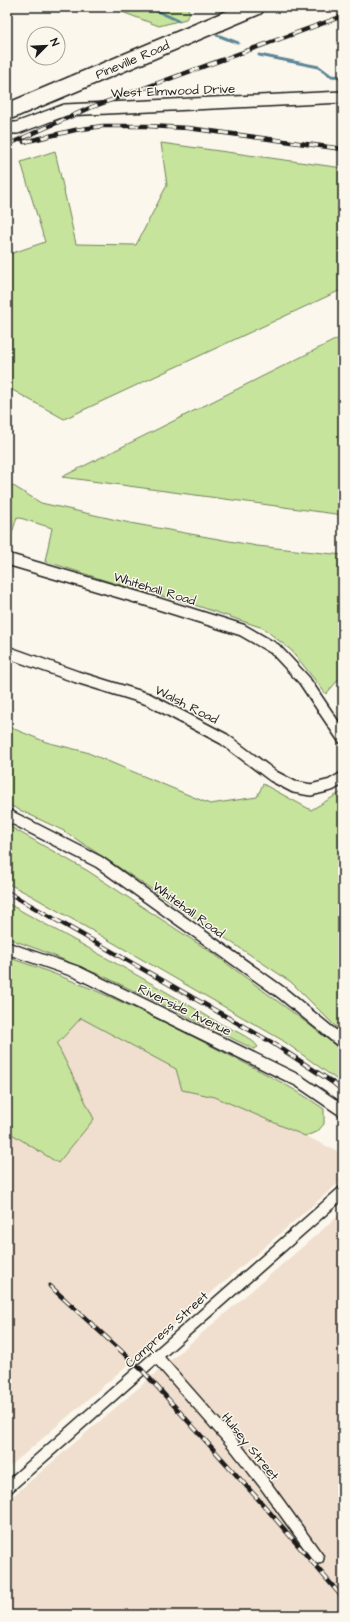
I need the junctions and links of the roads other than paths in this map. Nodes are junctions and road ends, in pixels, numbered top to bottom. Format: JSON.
{"nodes":[{"id":1,"x":256,"y":7,"type":"edge"},
{"id":2,"x":343,"y":97,"type":"edge"},
{"id":3,"x":7,"y":112,"type":"edge"},
{"id":4,"x":7,"y":128,"type":"edge"},
{"id":5,"x":7,"y":559,"type":"edge"},
{"id":6,"x":7,"y":652,"type":"edge"},
{"id":7,"x":343,"y":738,"type":"edge"},
{"id":8,"x":343,"y":778,"type":"edge"},
{"id":9,"x":7,"y":815,"type":"edge"},
{"id":10,"x":7,"y":948,"type":"edge"},
{"id":11,"x":343,"y":1043,"type":"edge"},
{"id":12,"x":343,"y":1111,"type":"edge"},
{"id":13,"x":343,"y":1192,"type":"edge"},
{"id":14,"x":156,"y":1356,"type":"junction"},
{"id":15,"x":7,"y":1488,"type":"edge"},
{"id":16,"x":318,"y":1558,"type":"dead end"}],
"edges":[{"from":1,"to":3,"type":"main road","name":"Pineville Road"},
{"from":2,"to":4,"type":"street","name":"West Elmwood Drive"},
{"from":5,"to":7,"type":"street","name":"Whitehall Road"},
{"from":6,"to":8,"type":"street","name":"Walsh Road"},
{"from":9,"to":11,"type":"street","name":"Whitehall Road"},
{"from":10,"to":12,"type":"street","name":"Riverside Avenue"},
{"from":13,"to":14,"type":"street","name":"Compress Street"},
{"from":14,"to":15,"type":"street","name":"Compress Street"},
{"from":14,"to":16,"type":"street","name":"Hulsey Street"}]}
